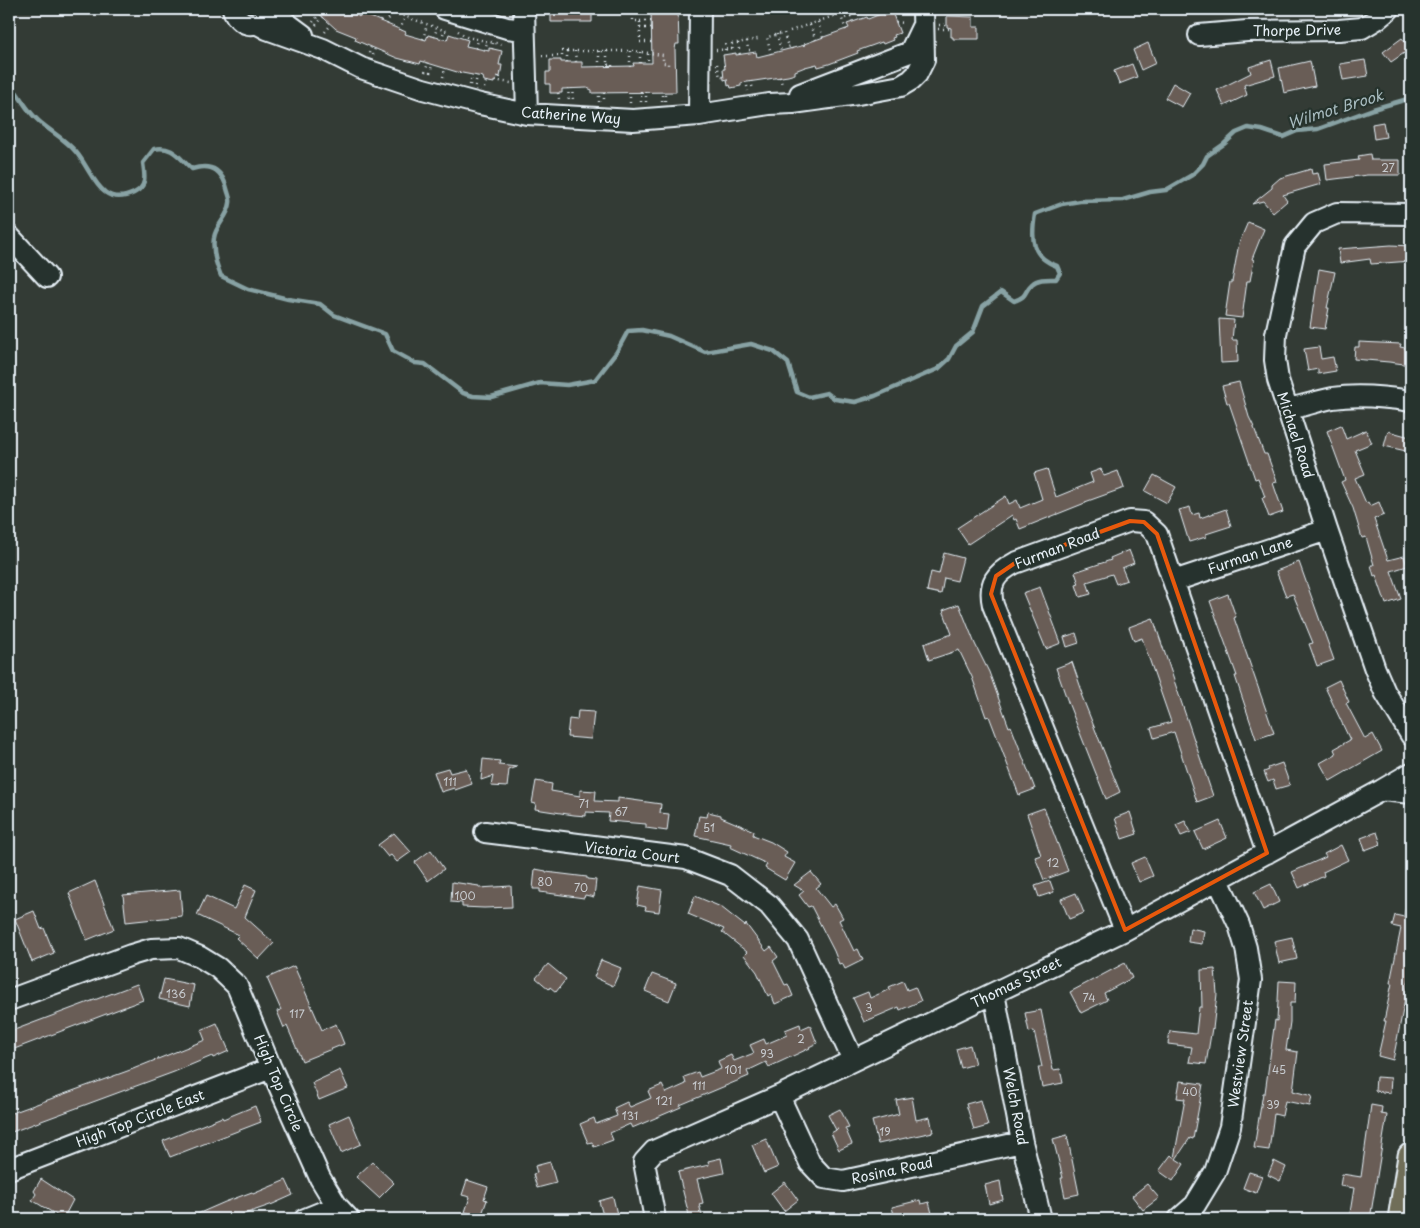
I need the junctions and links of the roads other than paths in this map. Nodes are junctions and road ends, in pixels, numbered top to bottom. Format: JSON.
{"nodes":[{"id":1,"x":232,"y":9,"type":"edge"},
{"id":2,"x":445,"y":9,"type":"edge"},
{"id":3,"x":531,"y":9,"type":"edge"},
{"id":4,"x":700,"y":9,"type":"edge"},
{"id":5,"x":1389,"y":9,"type":"edge"},
{"id":6,"x":264,"y":14,"type":"edge"},
{"id":7,"x":925,"y":22,"type":"edge"},
{"id":8,"x":1199,"y":35,"type":"dead end"},
{"id":9,"x":518,"y":38,"type":"junction"},
{"id":10,"x":769,"y":104,"type":"junction"},
{"id":11,"x":527,"y":114,"type":"junction"},
{"id":12,"x":699,"y":115,"type":"junction"},
{"id":13,"x":1411,"y":214,"type":"edge"},
{"id":14,"x":9,"y":236,"type":"edge"},
{"id":15,"x":47,"y":277,"type":"dead end"},
{"id":16,"x":1411,"y":401,"type":"edge"},
{"id":17,"x":1288,"y":410,"type":"junction"},
{"id":18,"x":1327,"y":530,"type":"junction"},
{"id":19,"x":1174,"y":581,"type":"junction"},
{"id":20,"x":1411,"y":735,"type":"edge"},
{"id":21,"x":1411,"y":773,"type":"edge"},
{"id":22,"x":1382,"y":790,"type":"junction"},
{"id":23,"x":1411,"y":793,"type":"edge"},
{"id":24,"x":485,"y":832,"type":"dead end"},
{"id":25,"x":1266,"y":853,"type":"junction"},
{"id":26,"x":1218,"y":880,"type":"junction"},
{"id":27,"x":1125,"y":930,"type":"junction"},
{"id":28,"x":994,"y":993,"type":"junction"},
{"id":29,"x":9,"y":1000,"type":"edge"},
{"id":30,"x":853,"y":1060,"type":"junction"},
{"id":31,"x":271,"y":1068,"type":"junction"},
{"id":32,"x":779,"y":1096,"type":"junction"},
{"id":33,"x":1022,"y":1142,"type":"junction"},
{"id":34,"x":1411,"y":1156,"type":"edge"},
{"id":35,"x":9,"y":1169,"type":"edge"},
{"id":36,"x":343,"y":1212,"type":"edge"},
{"id":37,"x":305,"y":1219,"type":"edge"},
{"id":38,"x":655,"y":1219,"type":"edge"},
{"id":39,"x":1041,"y":1219,"type":"edge"},
{"id":40,"x":1179,"y":1219,"type":"edge"},
{"id":41,"x":1401,"y":1219,"type":"edge"}],
"edges":[{"from":1,"to":6,"type":"street","name":"Catherine Way"},
{"from":2,"to":9,"type":"street"},
{"from":3,"to":9,"type":"street"},
{"from":4,"to":12,"type":"street"},
{"from":5,"to":8,"type":"street","name":"Thorpe Drive"},
{"from":6,"to":11,"type":"street","name":"Catherine Way"},
{"from":7,"to":10,"type":"street","name":"Catherine Way"},
{"from":7,"to":10,"type":"street","name":"Catherine Way"},
{"from":9,"to":11,"type":"street"},
{"from":10,"to":12,"type":"street","name":"Catherine Way"},
{"from":11,"to":12,"type":"street","name":"Catherine Way"},
{"from":13,"to":17,"type":"street","name":"Michael Road"},
{"from":14,"to":15,"type":"street"},
{"from":16,"to":17,"type":"street"},
{"from":17,"to":18,"type":"street","name":"Michael Road"},
{"from":18,"to":19,"type":"street","name":"Furman Lane"},
{"from":18,"to":20,"type":"street","name":"Michael Road"},
{"from":19,"to":25,"type":"street","name":"Furman Road"},
{"from":19,"to":27,"type":"street","name":"Furman Road"},
{"from":21,"to":22,"type":"street","name":"Thomas Street"},
{"from":22,"to":23,"type":"street"},
{"from":22,"to":25,"type":"street","name":"Thomas Street"},
{"from":24,"to":30,"type":"street","name":"Victoria Court"},
{"from":25,"to":26,"type":"street","name":"Thomas Street"},
{"from":26,"to":27,"type":"street","name":"Thomas Street"},
{"from":26,"to":40,"type":"street","name":"Westview Street"},
{"from":27,"to":28,"type":"street","name":"Thomas Street"},
{"from":28,"to":30,"type":"street","name":"Thomas Street"},
{"from":28,"to":33,"type":"street","name":"Welch Road"},
{"from":29,"to":31,"type":"street","name":"High Top Circle"},
{"from":30,"to":32,"type":"street","name":"Thomas Street"},
{"from":31,"to":35,"type":"street","name":"High Top Circle East"},
{"from":31,"to":36,"type":"street","name":"High Top Circle"},
{"from":32,"to":33,"type":"street","name":"Rosina Road"},
{"from":32,"to":38,"type":"street","name":"Thomas Street"},
{"from":33,"to":39,"type":"street","name":"Welch Road"},
{"from":34,"to":41,"type":"main road"},
{"from":36,"to":37,"type":"street"}]}
